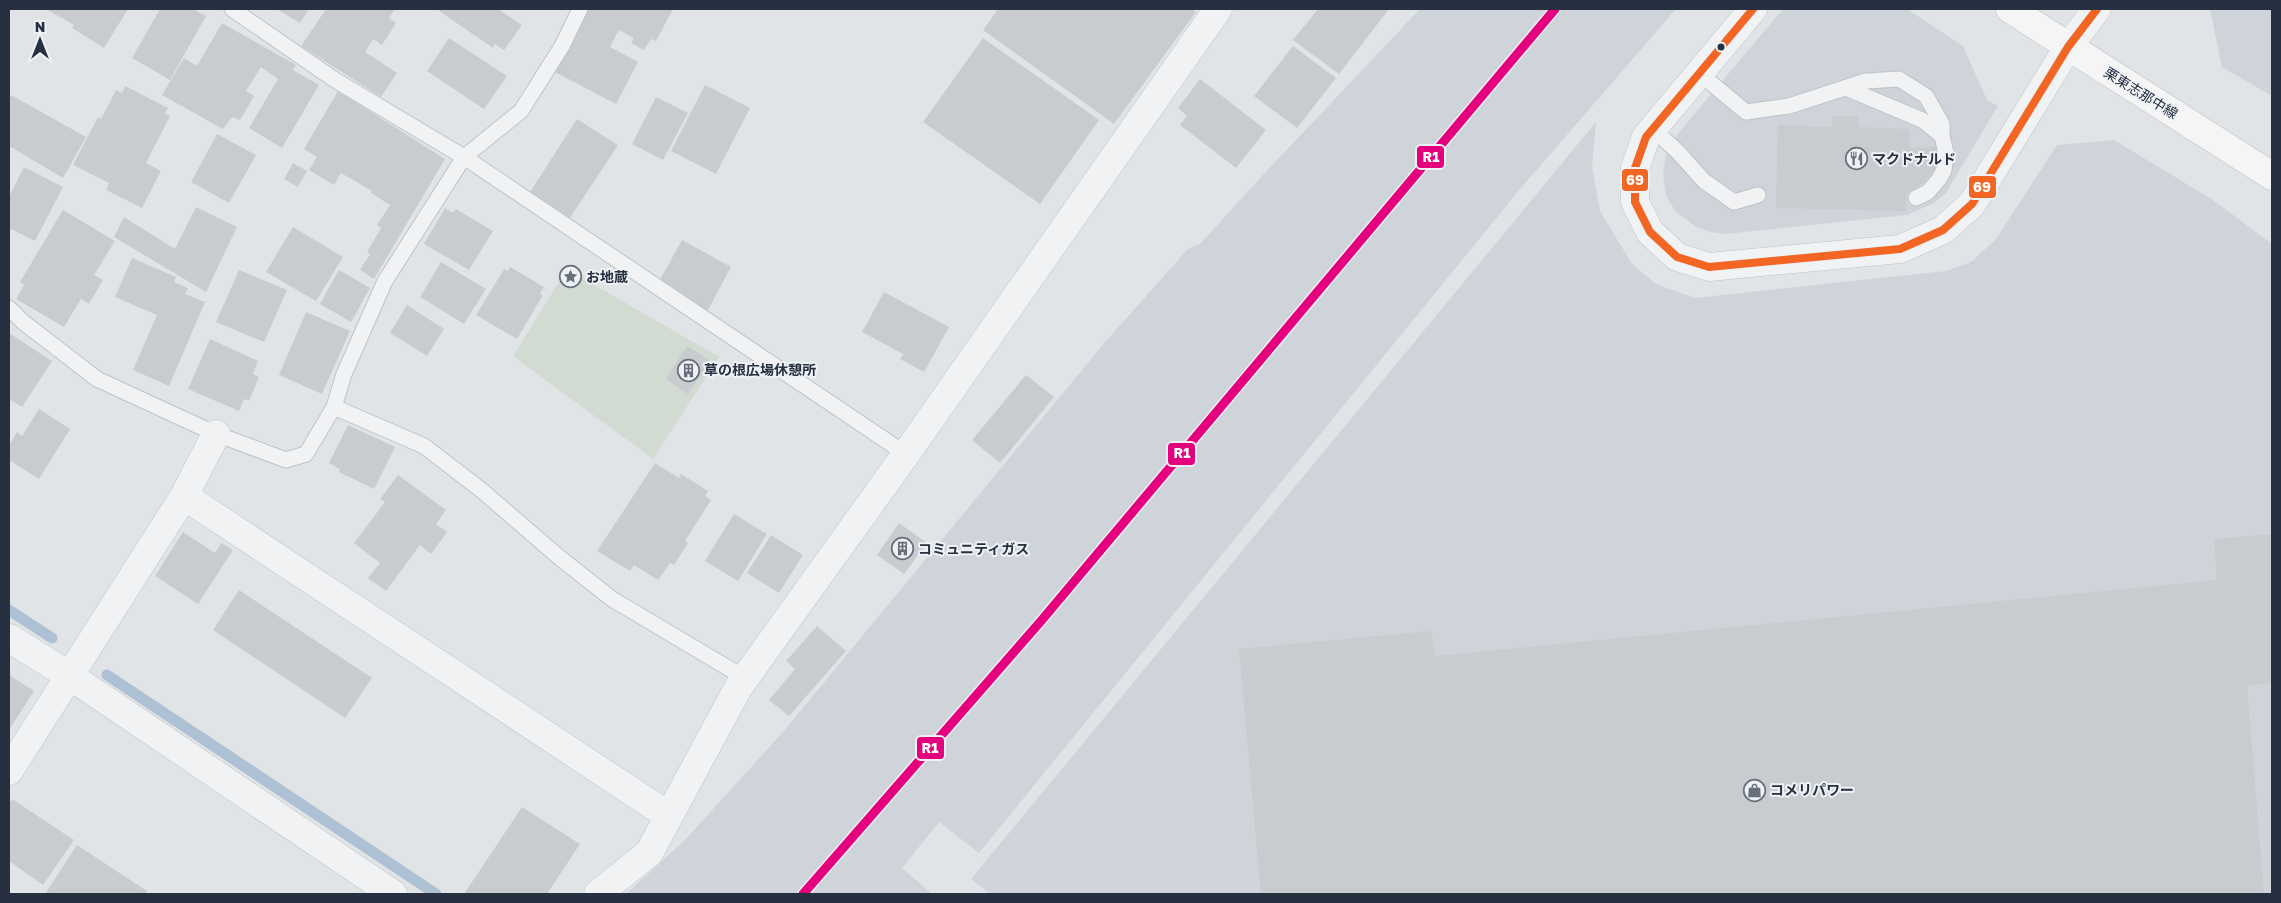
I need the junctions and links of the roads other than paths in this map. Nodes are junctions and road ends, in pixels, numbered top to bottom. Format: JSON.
{"nodes":[{"id":1,"x":232,"y":9,"type":"edge"},
{"id":2,"x":580,"y":9,"type":"edge"},
{"id":3,"x":1218,"y":9,"type":"edge"},
{"id":4,"x":1753,"y":9,"type":"edge"},
{"id":5,"x":2010,"y":9,"type":"edge"},
{"id":6,"x":2097,"y":9,"type":"edge"},
{"id":7,"x":2068,"y":47,"type":"junction"},
{"id":8,"x":1699,"y":73,"type":"junction"},
{"id":9,"x":1846,"y":88,"type":"junction"},
{"id":10,"x":1653,"y":129,"type":"junction"},
{"id":11,"x":1942,"y":136,"type":"junction"},
{"id":12,"x":464,"y":157,"type":"junction"},
{"id":13,"x":2272,"y":176,"type":"edge"},
{"id":14,"x":1758,"y":195,"type":"dead end"},
{"id":15,"x":1916,"y":198,"type":"dead end"},
{"id":16,"x":9,"y":308,"type":"edge"},
{"id":17,"x":334,"y":407,"type":"junction"},
{"id":18,"x":216,"y":434,"type":"junction"},
{"id":19,"x":906,"y":454,"type":"junction"},
{"id":20,"x":184,"y":496,"type":"junction"},
{"id":21,"x":9,"y":638,"type":"edge"},
{"id":22,"x":70,"y":676,"type":"junction"},
{"id":23,"x":745,"y":678,"type":"junction"},
{"id":24,"x":9,"y":771,"type":"edge"},
{"id":25,"x":669,"y":816,"type":"junction"},
{"id":26,"x":393,"y":894,"type":"edge"},
{"id":27,"x":598,"y":894,"type":"edge"}],
"edges":[{"from":1,"to":12,"type":"lane"},
{"from":2,"to":12,"type":"lane"},
{"from":3,"to":19,"type":"street"},
{"from":4,"to":8,"type":"street"},
{"from":5,"to":7,"type":"main road","name":"栗東志那中線"},
{"from":6,"to":7,"type":"street"},
{"from":7,"to":10,"type":"street"},
{"from":7,"to":13,"type":"main road","name":"栗東志那中線"},
{"from":8,"to":9,"type":"lane"},
{"from":8,"to":10,"type":"street"},
{"from":9,"to":11,"type":"lane"},
{"from":9,"to":11,"type":"lane"},
{"from":10,"to":14,"type":"lane"},
{"from":11,"to":15,"type":"lane"},
{"from":12,"to":17,"type":"lane"},
{"from":12,"to":19,"type":"lane"},
{"from":16,"to":18,"type":"lane"},
{"from":17,"to":18,"type":"lane"},
{"from":17,"to":23,"type":"lane"},
{"from":18,"to":20,"type":"street"},
{"from":19,"to":23,"type":"street"},
{"from":20,"to":22,"type":"street"},
{"from":20,"to":25,"type":"street"},
{"from":21,"to":22,"type":"street"},
{"from":22,"to":24,"type":"street"},
{"from":22,"to":26,"type":"street"},
{"from":23,"to":25,"type":"street"},
{"from":25,"to":27,"type":"street"}]}
